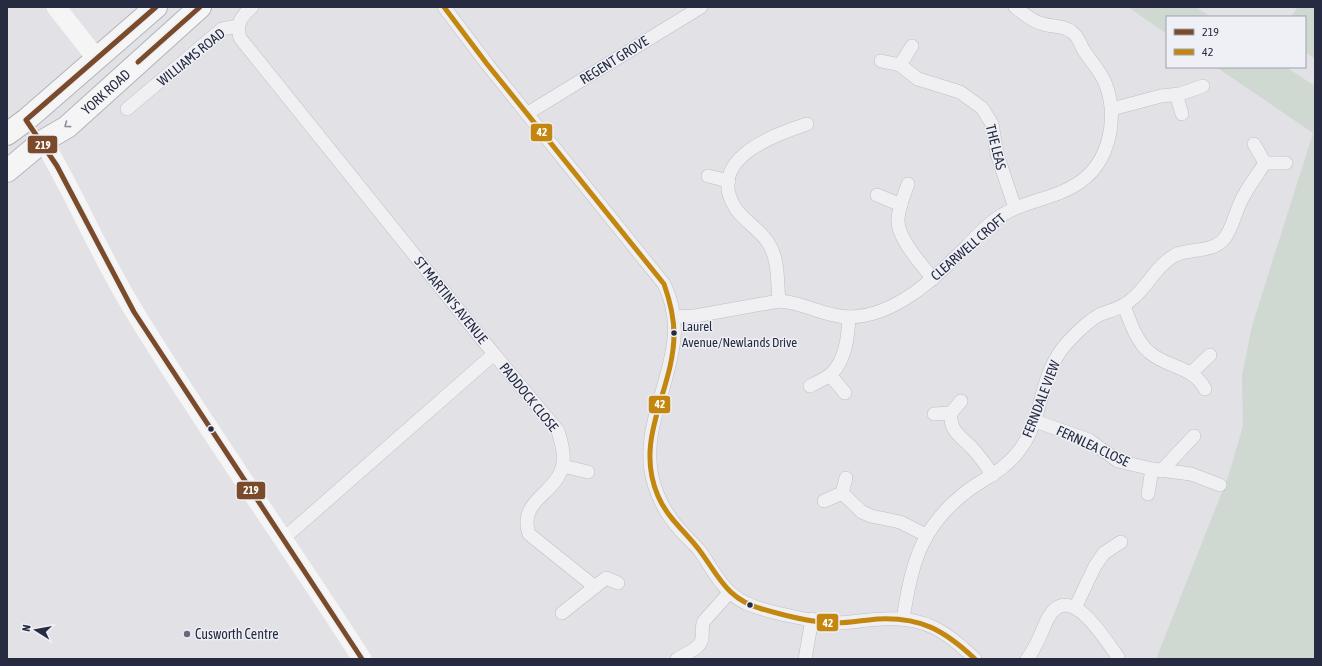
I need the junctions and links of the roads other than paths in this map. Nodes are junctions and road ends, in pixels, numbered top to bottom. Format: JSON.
{"nodes":[{"id":1,"x":56,"y":7,"type":"edge"},
{"id":2,"x":156,"y":7,"type":"edge"},
{"id":3,"x":200,"y":7,"type":"edge"},
{"id":4,"x":252,"y":7,"type":"edge"},
{"id":5,"x":446,"y":7,"type":"edge"},
{"id":6,"x":701,"y":7,"type":"edge"},
{"id":7,"x":1015,"y":7,"type":"edge"},
{"id":8,"x":238,"y":26,"type":"junction"},
{"id":9,"x":912,"y":46,"type":"dead end"},
{"id":10,"x":98,"y":58,"type":"junction"},
{"id":11,"x":881,"y":61,"type":"dead end"},
{"id":12,"x":900,"y":65,"type":"junction"},
{"id":13,"x":117,"y":81,"type":"junction"},
{"id":14,"x":1203,"y":86,"type":"dead end"},
{"id":15,"x":1176,"y":94,"type":"junction"},
{"id":16,"x":127,"y":109,"type":"dead end"},
{"id":17,"x":1112,"y":109,"type":"junction"},
{"id":18,"x":528,"y":113,"type":"junction"},
{"id":19,"x":1182,"y":114,"type":"dead end"},
{"id":20,"x":26,"y":120,"type":"junction"},
{"id":21,"x":807,"y":124,"type":"dead end"},
{"id":22,"x":7,"y":134,"type":"edge"},
{"id":23,"x":43,"y":141,"type":"junction"},
{"id":24,"x":1254,"y":144,"type":"dead end"},
{"id":25,"x":1265,"y":163,"type":"junction"},
{"id":26,"x":1286,"y":163,"type":"dead end"},
{"id":27,"x":7,"y":171,"type":"edge"},
{"id":28,"x":708,"y":176,"type":"dead end"},
{"id":29,"x":729,"y":181,"type":"junction"},
{"id":30,"x":908,"y":184,"type":"dead end"},
{"id":31,"x":877,"y":195,"type":"dead end"},
{"id":32,"x":900,"y":205,"type":"junction"},
{"id":33,"x":1015,"y":208,"type":"junction"},
{"id":34,"x":933,"y":279,"type":"junction"},
{"id":35,"x":779,"y":301,"type":"junction"},
{"id":36,"x":1124,"y":306,"type":"junction"},
{"id":37,"x":675,"y":317,"type":"junction"},
{"id":38,"x":849,"y":317,"type":"junction"},
{"id":39,"x":494,"y":354,"type":"junction"},
{"id":40,"x":1210,"y":354,"type":"dead end"},
{"id":41,"x":1191,"y":373,"type":"junction"},
{"id":42,"x":830,"y":375,"type":"junction"},
{"id":43,"x":810,"y":386,"type":"dead end"},
{"id":44,"x":1205,"y":389,"type":"dead end"},
{"id":45,"x":845,"y":393,"type":"dead end"},
{"id":46,"x":961,"y":401,"type":"dead end"},
{"id":47,"x":951,"y":413,"type":"junction"},
{"id":48,"x":934,"y":414,"type":"dead end"},
{"id":49,"x":1035,"y":421,"type":"junction"},
{"id":50,"x":1194,"y":436,"type":"dead end"},
{"id":51,"x":563,"y":466,"type":"junction"},
{"id":52,"x":1157,"y":470,"type":"junction"},
{"id":53,"x":588,"y":472,"type":"dead end"},
{"id":54,"x":993,"y":475,"type":"junction"},
{"id":55,"x":846,"y":478,"type":"dead end"},
{"id":56,"x":1220,"y":485,"type":"dead end"},
{"id":57,"x":842,"y":493,"type":"junction"},
{"id":58,"x":1148,"y":494,"type":"dead end"},
{"id":59,"x":824,"y":501,"type":"dead end"},
{"id":60,"x":926,"y":535,"type":"junction"},
{"id":61,"x":283,"y":539,"type":"junction"},
{"id":62,"x":1121,"y":542,"type":"dead end"},
{"id":63,"x":618,"y":583,"type":"dead end"},
{"id":64,"x":595,"y":587,"type":"junction"},
{"id":65,"x":729,"y":593,"type":"junction"},
{"id":66,"x":1075,"y":608,"type":"junction"},
{"id":67,"x":562,"y":613,"type":"dead end"},
{"id":68,"x":812,"y":619,"type":"junction"},
{"id":69,"x":902,"y":619,"type":"junction"},
{"id":70,"x":1118,"y":656,"type":"dead end"},
{"id":71,"x":682,"y":658,"type":"edge"},
{"id":72,"x":362,"y":659,"type":"edge"},
{"id":73,"x":805,"y":659,"type":"edge"},
{"id":74,"x":975,"y":659,"type":"edge"},
{"id":75,"x":1027,"y":659,"type":"edge"}],
"edges":[{"from":1,"to":10,"type":"street"},
{"from":2,"to":10,"type":"highway","name":"YORK ROAD"},
{"from":3,"to":13,"type":"highway","name":"YORK ROAD"},
{"from":4,"to":8,"type":"street","name":"WILLIAMS ROAD"},
{"from":5,"to":18,"type":"street"},
{"from":6,"to":18,"type":"street","name":"REGENT GROVE"},
{"from":7,"to":17,"type":"street","name":"CLEARWELL CROFT"},
{"from":8,"to":16,"type":"street","name":"WILLIAMS ROAD"},
{"from":8,"to":39,"type":"street","name":"ST MARTIN'S AVENUE"},
{"from":9,"to":12,"type":"street"},
{"from":10,"to":13,"type":"highway"},
{"from":10,"to":20,"type":"highway","name":"YORK ROAD"},
{"from":11,"to":12,"type":"street","name":"THE LEAS"},
{"from":12,"to":33,"type":"street","name":"THE LEAS"},
{"from":13,"to":23,"type":"highway","name":"YORK ROAD","one_way":true},
{"from":14,"to":15,"type":"street"},
{"from":15,"to":17,"type":"street"},
{"from":15,"to":19,"type":"street"},
{"from":17,"to":33,"type":"street","name":"CLEARWELL CROFT"},
{"from":18,"to":37,"type":"street"},
{"from":20,"to":22,"type":"highway","name":"YORK ROAD"},
{"from":20,"to":23,"type":"street"},
{"from":21,"to":29,"type":"street"},
{"from":23,"to":27,"type":"highway","name":"YORK ROAD"},
{"from":23,"to":61,"type":"street"},
{"from":24,"to":25,"type":"street"},
{"from":25,"to":26,"type":"street"},
{"from":25,"to":36,"type":"street","name":"FERNDALE VIEW"},
{"from":28,"to":29,"type":"street"},
{"from":29,"to":35,"type":"street"},
{"from":30,"to":32,"type":"street"},
{"from":31,"to":32,"type":"street"},
{"from":32,"to":34,"type":"street"},
{"from":33,"to":34,"type":"street","name":"CLEARWELL CROFT"},
{"from":34,"to":38,"type":"street","name":"CLEARWELL CROFT"},
{"from":35,"to":37,"type":"street","name":"CLEARWELL CROFT"},
{"from":35,"to":38,"type":"street","name":"CLEARWELL CROFT"},
{"from":36,"to":41,"type":"street"},
{"from":36,"to":49,"type":"street","name":"FERNDALE VIEW"},
{"from":37,"to":65,"type":"street"},
{"from":38,"to":42,"type":"street"},
{"from":39,"to":51,"type":"street","name":"PADDOCK CLOSE"},
{"from":39,"to":61,"type":"street","name":"ST MARTIN'S AVENUE"},
{"from":40,"to":41,"type":"street"},
{"from":41,"to":44,"type":"street"},
{"from":42,"to":43,"type":"street"},
{"from":42,"to":45,"type":"street"},
{"from":46,"to":47,"type":"street"},
{"from":47,"to":48,"type":"street"},
{"from":47,"to":54,"type":"street"},
{"from":49,"to":52,"type":"street","name":"FERNLEA CLOSE"},
{"from":49,"to":54,"type":"street","name":"FERNDALE VIEW"},
{"from":50,"to":52,"type":"street"},
{"from":51,"to":53,"type":"street"},
{"from":51,"to":64,"type":"street"},
{"from":52,"to":56,"type":"street","name":"FERNLEA CLOSE"},
{"from":52,"to":58,"type":"street"},
{"from":54,"to":60,"type":"street","name":"FERNDALE VIEW"},
{"from":55,"to":57,"type":"street"},
{"from":57,"to":59,"type":"street"},
{"from":57,"to":60,"type":"street"},
{"from":60,"to":69,"type":"street","name":"FERNDALE VIEW"},
{"from":61,"to":72,"type":"street"},
{"from":62,"to":66,"type":"street"},
{"from":63,"to":64,"type":"street"},
{"from":64,"to":67,"type":"street"},
{"from":65,"to":68,"type":"street"},
{"from":65,"to":71,"type":"street"},
{"from":66,"to":70,"type":"street"},
{"from":66,"to":75,"type":"street"},
{"from":68,"to":69,"type":"street"},
{"from":68,"to":73,"type":"street"},
{"from":69,"to":74,"type":"street"}]}
